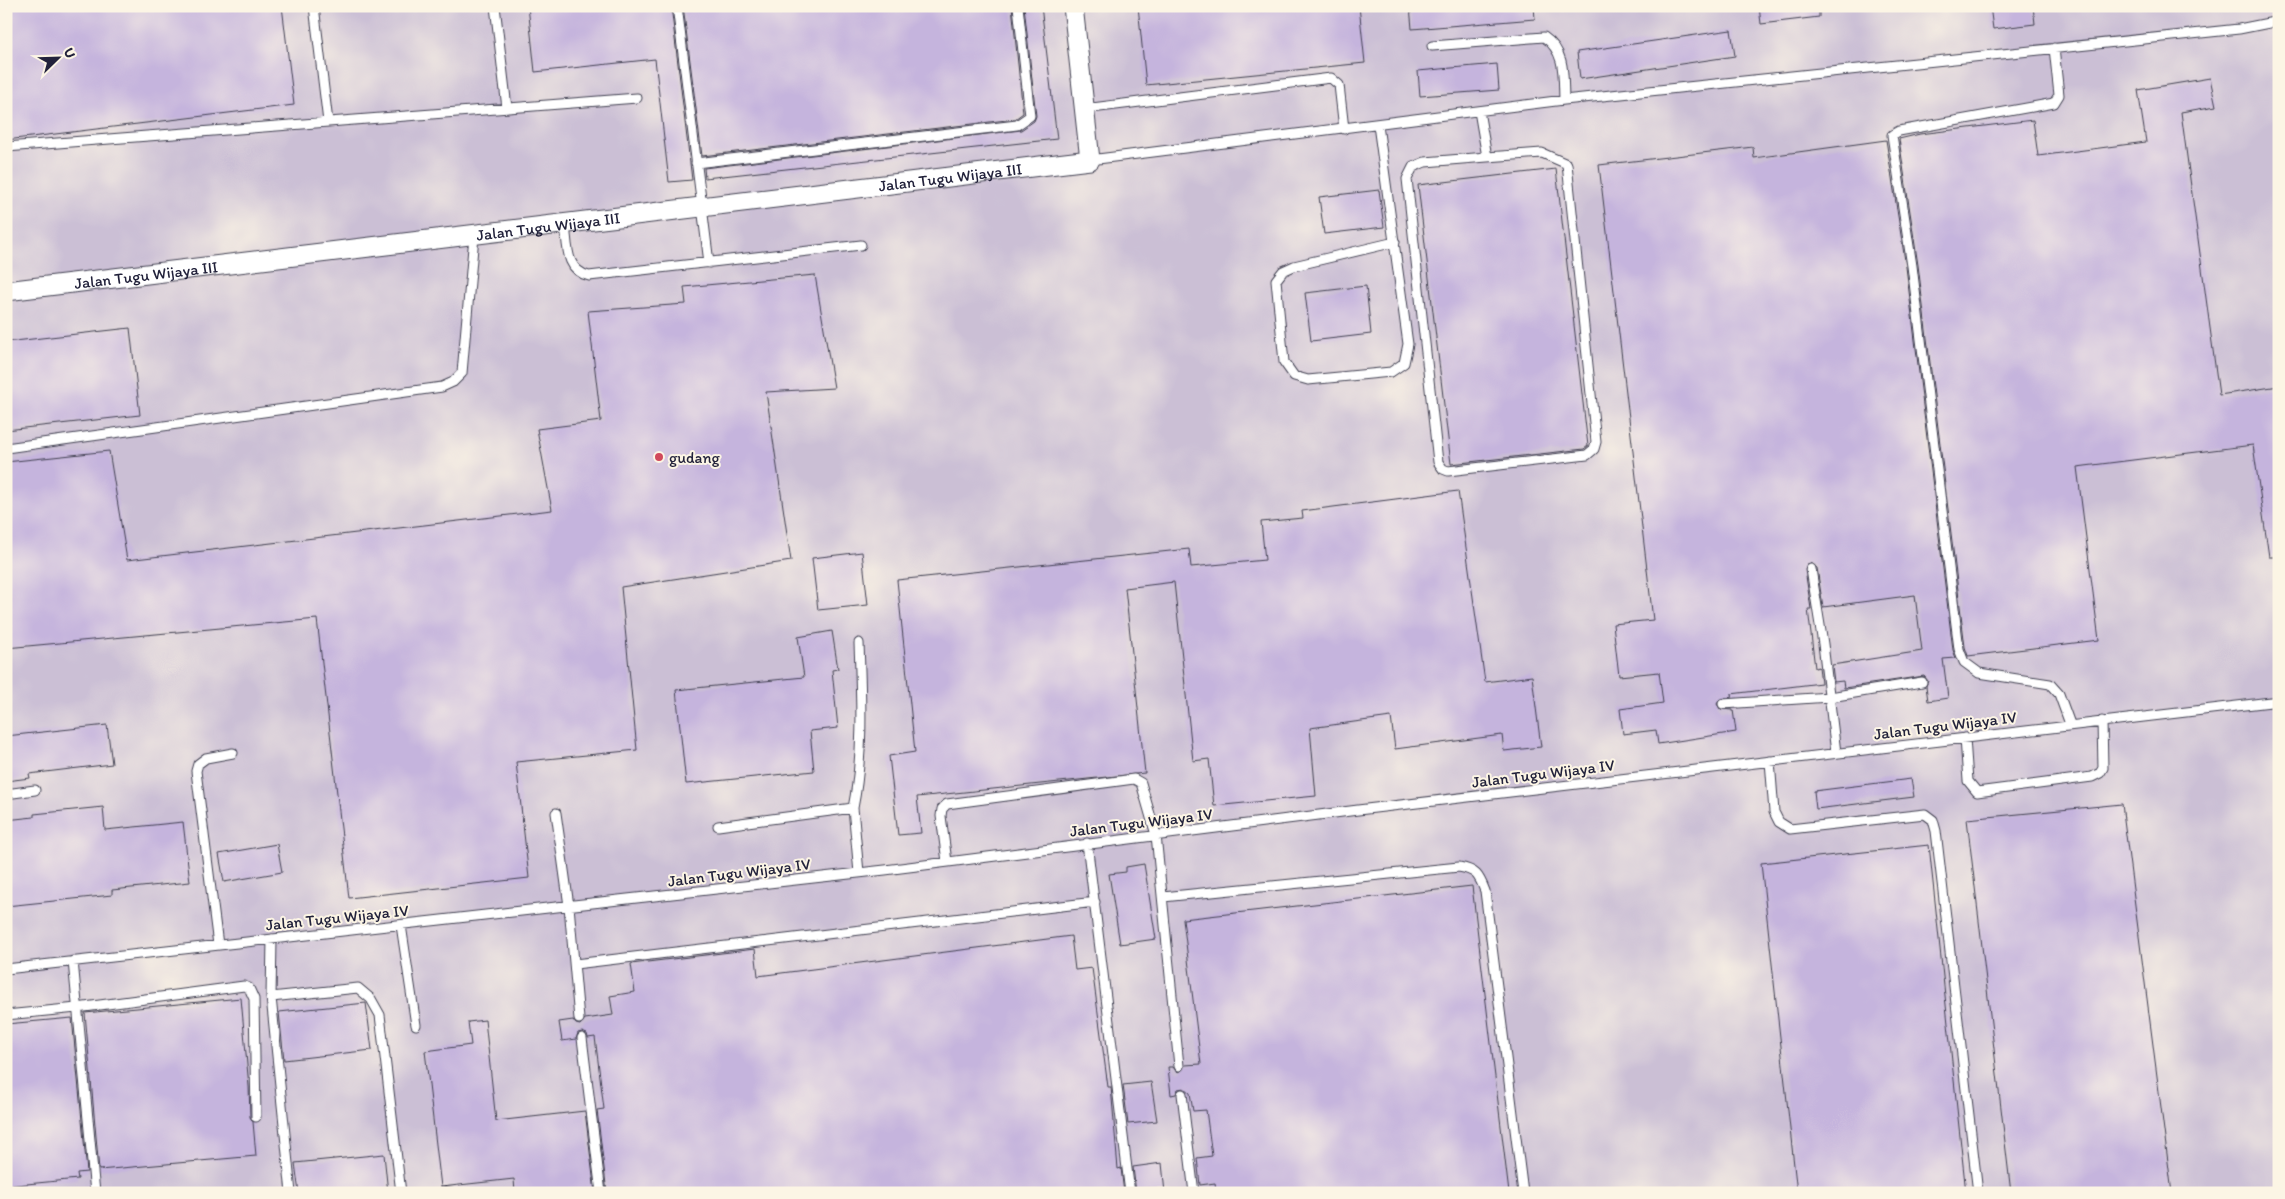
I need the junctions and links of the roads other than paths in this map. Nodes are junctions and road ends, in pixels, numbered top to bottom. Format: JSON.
{"nodes":[{"id":1,"x":314,"y":6,"type":"edge"},
{"id":2,"x":495,"y":6,"type":"edge"},
{"id":3,"x":676,"y":6,"type":"edge"},
{"id":4,"x":1018,"y":6,"type":"edge"},
{"id":5,"x":1073,"y":6,"type":"edge"},
{"id":6,"x":2279,"y":21,"type":"edge"},
{"id":7,"x":1432,"y":46,"type":"dead end"},
{"id":8,"x":2054,"y":48,"type":"junction"},
{"id":9,"x":637,"y":98,"type":"dead end"},
{"id":10,"x":1564,"y":100,"type":"junction"},
{"id":11,"x":508,"y":108,"type":"junction"},
{"id":12,"x":1084,"y":109,"type":"junction"},
{"id":13,"x":1480,"y":111,"type":"junction"},
{"id":14,"x":328,"y":122,"type":"junction"},
{"id":15,"x":1378,"y":125,"type":"junction"},
{"id":16,"x":1344,"y":129,"type":"junction"},
{"id":17,"x":6,"y":147,"type":"edge"},
{"id":18,"x":1487,"y":157,"type":"junction"},
{"id":19,"x":1090,"y":160,"type":"junction"},
{"id":20,"x":696,"y":163,"type":"junction"},
{"id":21,"x":702,"y":207,"type":"junction"},
{"id":22,"x":565,"y":225,"type":"junction"},
{"id":23,"x":474,"y":236,"type":"junction"},
{"id":24,"x":1395,"y":242,"type":"junction"},
{"id":25,"x":861,"y":245,"type":"dead end"},
{"id":26,"x":709,"y":262,"type":"junction"},
{"id":27,"x":6,"y":291,"type":"edge"},
{"id":28,"x":6,"y":448,"type":"edge"},
{"id":29,"x":1811,"y":569,"type":"dead end"},
{"id":30,"x":859,"y":643,"type":"dead end"},
{"id":31,"x":1922,"y":682,"type":"dead end"},
{"id":32,"x":1830,"y":697,"type":"junction"},
{"id":33,"x":2279,"y":701,"type":"edge"},
{"id":34,"x":1724,"y":704,"type":"dead end"},
{"id":35,"x":2102,"y":721,"type":"junction"},
{"id":36,"x":2070,"y":724,"type":"junction"},
{"id":37,"x":1965,"y":738,"type":"junction"},
{"id":38,"x":1836,"y":753,"type":"junction"},
{"id":39,"x":233,"y":754,"type":"dead end"},
{"id":40,"x":1770,"y":761,"type":"junction"},
{"id":41,"x":35,"y":790,"type":"dead end"},
{"id":42,"x":6,"y":794,"type":"edge"},
{"id":43,"x":853,"y":808,"type":"junction"},
{"id":44,"x":556,"y":813,"type":"dead end"},
{"id":45,"x":718,"y":826,"type":"dead end"},
{"id":46,"x":1156,"y":835,"type":"junction"},
{"id":47,"x":1087,"y":844,"type":"junction"},
{"id":48,"x":946,"y":862,"type":"junction"},
{"id":49,"x":859,"y":873,"type":"junction"},
{"id":50,"x":1163,"y":897,"type":"junction"},
{"id":51,"x":1095,"y":902,"type":"junction"},
{"id":52,"x":569,"y":906,"type":"junction"},
{"id":53,"x":401,"y":925,"type":"junction"},
{"id":54,"x":272,"y":939,"type":"junction"},
{"id":55,"x":218,"y":945,"type":"junction"},
{"id":56,"x":73,"y":961,"type":"junction"},
{"id":57,"x":575,"y":964,"type":"junction"},
{"id":58,"x":6,"y":969,"type":"edge"},
{"id":59,"x":271,"y":997,"type":"junction"},
{"id":60,"x":78,"y":1008,"type":"junction"},
{"id":61,"x":6,"y":1015,"type":"edge"},
{"id":62,"x":580,"y":1019,"type":"dead end"},
{"id":63,"x":416,"y":1025,"type":"dead end"},
{"id":64,"x":582,"y":1038,"type":"dead end"},
{"id":65,"x":1179,"y":1066,"type":"dead end"},
{"id":66,"x":1182,"y":1094,"type":"dead end"},
{"id":67,"x":256,"y":1118,"type":"dead end"},
{"id":68,"x":95,"y":1193,"type":"edge"},
{"id":69,"x":291,"y":1193,"type":"edge"},
{"id":70,"x":401,"y":1193,"type":"edge"},
{"id":71,"x":601,"y":1193,"type":"edge"},
{"id":72,"x":1130,"y":1193,"type":"edge"},
{"id":73,"x":1194,"y":1193,"type":"edge"},
{"id":74,"x":1523,"y":1193,"type":"edge"},
{"id":75,"x":1978,"y":1193,"type":"edge"}],
"edges":[{"from":1,"to":14,"type":"lane"},
{"from":2,"to":11,"type":"lane"},
{"from":3,"to":20,"type":"lane"},
{"from":4,"to":20,"type":"lane"},
{"from":5,"to":12,"type":"street"},
{"from":6,"to":8,"type":"lane"},
{"from":7,"to":10,"type":"lane"},
{"from":8,"to":10,"type":"lane"},
{"from":8,"to":36,"type":"lane"},
{"from":9,"to":11,"type":"lane"},
{"from":10,"to":13,"type":"lane"},
{"from":11,"to":14,"type":"lane"},
{"from":12,"to":16,"type":"lane"},
{"from":12,"to":19,"type":"street"},
{"from":13,"to":15,"type":"lane"},
{"from":13,"to":18,"type":"lane"},
{"from":14,"to":17,"type":"lane"},
{"from":15,"to":16,"type":"lane"},
{"from":15,"to":24,"type":"lane"},
{"from":16,"to":19,"type":"lane"},
{"from":18,"to":18,"type":"lane"},
{"from":19,"to":21,"type":"street","name":"Jalan Tugu Wijaya III"},
{"from":20,"to":21,"type":"lane"},
{"from":21,"to":22,"type":"street","name":"Jalan Tugu Wijaya III"},
{"from":21,"to":26,"type":"lane"},
{"from":22,"to":23,"type":"street","name":"Jalan Tugu Wijaya III"},
{"from":22,"to":26,"type":"lane"},
{"from":23,"to":27,"type":"street","name":"Jalan Tugu Wijaya III"},
{"from":23,"to":28,"type":"lane"},
{"from":24,"to":24,"type":"lane"},
{"from":25,"to":26,"type":"lane"},
{"from":29,"to":32,"type":"lane"},
{"from":30,"to":43,"type":"lane"},
{"from":31,"to":32,"type":"lane"},
{"from":32,"to":34,"type":"lane"},
{"from":32,"to":38,"type":"lane"},
{"from":33,"to":35,"type":"lane","name":"Jalan Tugu Wijaya IV"},
{"from":35,"to":36,"type":"lane","name":"Jalan Tugu Wijaya IV"},
{"from":35,"to":37,"type":"lane"},
{"from":36,"to":37,"type":"lane","name":"Jalan Tugu Wijaya IV"},
{"from":37,"to":38,"type":"lane","name":"Jalan Tugu Wijaya IV"},
{"from":38,"to":40,"type":"lane","name":"Jalan Tugu Wijaya IV"},
{"from":39,"to":55,"type":"lane"},
{"from":40,"to":46,"type":"lane","name":"Jalan Tugu Wijaya IV"},
{"from":40,"to":75,"type":"lane"},
{"from":41,"to":42,"type":"lane"},
{"from":43,"to":45,"type":"lane"},
{"from":43,"to":49,"type":"lane"},
{"from":44,"to":52,"type":"lane"},
{"from":46,"to":47,"type":"lane","name":"Jalan Tugu Wijaya IV"},
{"from":46,"to":48,"type":"lane"},
{"from":46,"to":50,"type":"lane"},
{"from":47,"to":48,"type":"lane","name":"Jalan Tugu Wijaya IV"},
{"from":47,"to":51,"type":"lane"},
{"from":48,"to":49,"type":"lane","name":"Jalan Tugu Wijaya IV"},
{"from":49,"to":52,"type":"lane","name":"Jalan Tugu Wijaya IV"},
{"from":50,"to":65,"type":"lane"},
{"from":50,"to":74,"type":"lane"},
{"from":51,"to":57,"type":"lane"},
{"from":51,"to":72,"type":"lane"},
{"from":52,"to":53,"type":"lane","name":"Jalan Tugu Wijaya IV"},
{"from":52,"to":57,"type":"lane"},
{"from":53,"to":54,"type":"lane","name":"Jalan Tugu Wijaya IV"},
{"from":53,"to":63,"type":"lane"},
{"from":54,"to":55,"type":"lane","name":"Jalan Tugu Wijaya IV"},
{"from":54,"to":59,"type":"lane"},
{"from":55,"to":56,"type":"lane","name":"Jalan Tugu Wijaya IV"},
{"from":56,"to":58,"type":"lane","name":"Jalan Tugu Wijaya IV"},
{"from":56,"to":60,"type":"lane"},
{"from":57,"to":62,"type":"lane"},
{"from":59,"to":69,"type":"lane"},
{"from":59,"to":70,"type":"lane"},
{"from":60,"to":61,"type":"lane"},
{"from":60,"to":67,"type":"lane"},
{"from":60,"to":68,"type":"lane"},
{"from":64,"to":71,"type":"lane"},
{"from":66,"to":73,"type":"lane"}]}
